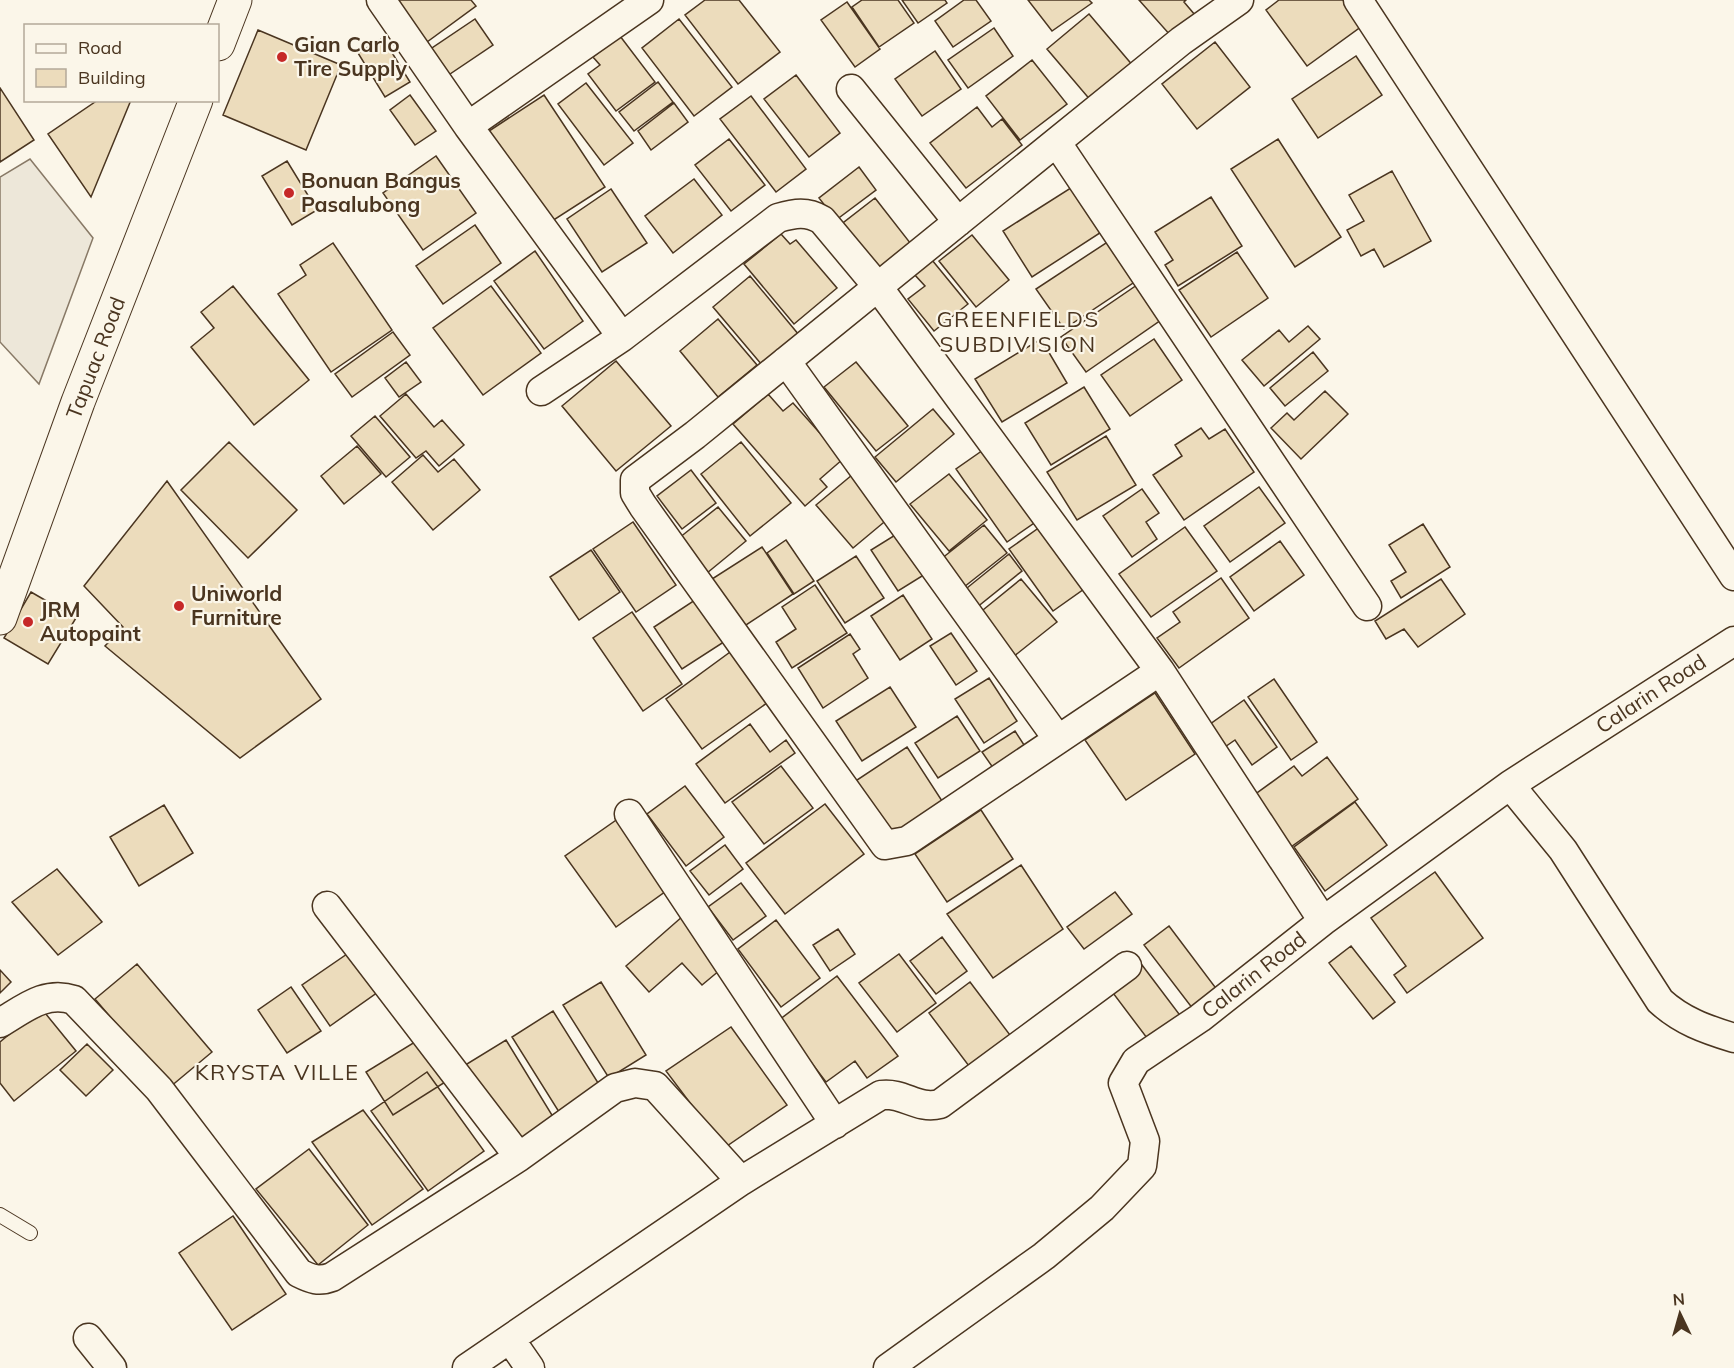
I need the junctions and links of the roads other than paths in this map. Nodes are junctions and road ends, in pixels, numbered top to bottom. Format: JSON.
{"nodes":[{"id":1,"x":235,"y":0,"type":"edge"},
{"id":2,"x":381,"y":0,"type":"edge"},
{"id":3,"x":649,"y":0,"type":"edge"},
{"id":4,"x":1239,"y":0,"type":"edge"},
{"id":5,"x":1358,"y":0,"type":"edge"},
{"id":6,"x":219,"y":41,"type":"edge"},
{"id":7,"x":851,"y":89,"type":"dead end"},
{"id":8,"x":195,"y":102,"type":"edge"},
{"id":9,"x":468,"y":126,"type":"junction"},
{"id":10,"x":1058,"y":144,"type":"junction"},
{"id":11,"x":958,"y":222,"type":"junction"},
{"id":12,"x":878,"y":287,"type":"junction"},
{"id":13,"x":622,"y":337,"type":"junction"},
{"id":14,"x":786,"y":361,"type":"junction"},
{"id":15,"x":542,"y":391,"type":"dead end"},
{"id":16,"x":1734,"y":576,"type":"edge"},
{"id":17,"x":1367,"y":606,"type":"dead end"},
{"id":18,"x":0,"y":618,"type":"edge"},
{"id":19,"x":1734,"y":641,"type":"edge"},
{"id":20,"x":1160,"y":671,"type":"junction"},
{"id":21,"x":1057,"y":738,"type":"junction"},
{"id":22,"x":1510,"y":785,"type":"junction"},
{"id":23,"x":629,"y":814,"type":"dead end"},
{"id":24,"x":327,"y":906,"type":"dead end"},
{"id":25,"x":1323,"y":921,"type":"junction"},
{"id":26,"x":1127,"y":966,"type":"dead end"},
{"id":27,"x":0,"y":1023,"type":"edge"},
{"id":28,"x":1734,"y":1038,"type":"edge"},
{"id":29,"x":835,"y":1124,"type":"junction"},
{"id":30,"x":519,"y":1157,"type":"junction"},
{"id":31,"x":741,"y":1182,"type":"junction"},
{"id":32,"x":0,"y":1215,"type":"edge"},
{"id":33,"x":30,"y":1233,"type":"dead end"},
{"id":34,"x":88,"y":1338,"type":"dead end"},
{"id":35,"x":510,"y":1339,"type":"junction"},
{"id":36,"x":112,"y":1368,"type":"edge"},
{"id":37,"x":467,"y":1368,"type":"edge"},
{"id":38,"x":530,"y":1368,"type":"edge"},
{"id":39,"x":888,"y":1368,"type":"edge"}],
"edges":[{"from":1,"to":6,"type":"main road"},
{"from":2,"to":9,"type":"street"},
{"from":3,"to":9,"type":"street"},
{"from":4,"to":10,"type":"street"},
{"from":5,"to":16,"type":"street"},
{"from":7,"to":11,"type":"street"},
{"from":8,"to":18,"type":"main road","name":"Tapuac Road"},
{"from":9,"to":13,"type":"street"},
{"from":10,"to":11,"type":"street"},
{"from":10,"to":17,"type":"street"},
{"from":11,"to":12,"type":"street"},
{"from":12,"to":13,"type":"street"},
{"from":12,"to":14,"type":"street"},
{"from":12,"to":20,"type":"street"},
{"from":13,"to":15,"type":"street"},
{"from":14,"to":21,"type":"street"},
{"from":14,"to":21,"type":"street"},
{"from":19,"to":22,"type":"street","name":"Calarin Road"},
{"from":20,"to":21,"type":"street"},
{"from":20,"to":25,"type":"street"},
{"from":22,"to":25,"type":"street","name":"Calarin Road"},
{"from":22,"to":28,"type":"street"},
{"from":23,"to":29,"type":"street"},
{"from":24,"to":30,"type":"street"},
{"from":25,"to":39,"type":"street","name":"Calarin Road"},
{"from":26,"to":29,"type":"street"},
{"from":27,"to":30,"type":"street"},
{"from":29,"to":31,"type":"street"},
{"from":30,"to":31,"type":"street"},
{"from":31,"to":35,"type":"street"},
{"from":32,"to":33,"type":"lane"},
{"from":34,"to":36,"type":"street"},
{"from":35,"to":37,"type":"street"},
{"from":35,"to":38,"type":"street"}]}
